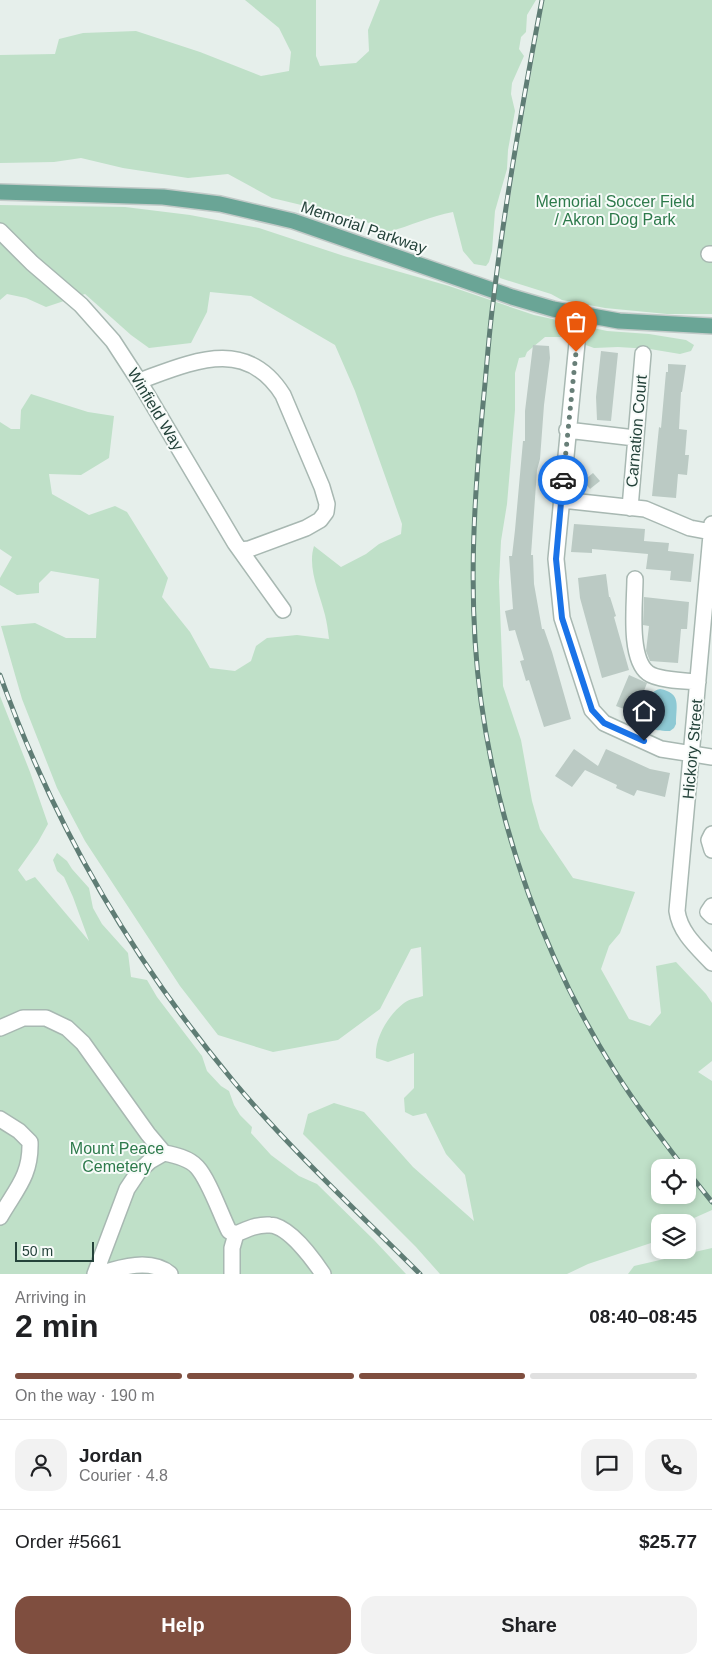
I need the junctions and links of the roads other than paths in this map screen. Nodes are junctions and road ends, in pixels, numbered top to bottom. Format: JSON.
{"nodes":[{"id":1,"x":0,"y":192,"type":"edge"},
{"id":2,"x":0,"y":232,"type":"edge"},
{"id":3,"x":712,"y":326,"type":"edge"},
{"id":4,"x":577,"y":343,"type":"dead end"},
{"id":5,"x":643,"y":354,"type":"dead end"},
{"id":6,"x":140,"y":381,"type":"junction"},
{"id":7,"x":567,"y":430,"type":"junction"},
{"id":8,"x":635,"y":438,"type":"junction"},
{"id":9,"x":562,"y":500,"type":"junction"},
{"id":10,"x":630,"y":508,"type":"junction"},
{"id":11,"x":712,"y":528,"type":"edge"},
{"id":12,"x":241,"y":550,"type":"junction"},
{"id":13,"x":635,"y":579,"type":"dead end"},
{"id":14,"x":283,"y":610,"type":"dead end"},
{"id":15,"x":707,"y":630,"type":"edge"},
{"id":16,"x":698,"y":682,"type":"junction"},
{"id":17,"x":691,"y":753,"type":"junction"},
{"id":18,"x":712,"y":757,"type":"edge"},
{"id":19,"x":712,"y":834,"type":"edge"},
{"id":20,"x":712,"y":850,"type":"edge"},
{"id":21,"x":712,"y":906,"type":"edge"},
{"id":22,"x":712,"y":916,"type":"edge"},
{"id":23,"x":710,"y":957,"type":"edge"},
{"id":24,"x":0,"y":1028,"type":"edge"},
{"id":25,"x":0,"y":1119,"type":"edge"},
{"id":26,"x":164,"y":1153,"type":"junction"},
{"id":27,"x":0,"y":1217,"type":"edge"},
{"id":28,"x":236,"y":1234,"type":"junction"},
{"id":29,"x":95,"y":1274,"type":"edge"},
{"id":30,"x":99,"y":1274,"type":"edge"},
{"id":31,"x":170,"y":1274,"type":"edge"},
{"id":32,"x":232,"y":1274,"type":"edge"},
{"id":33,"x":323,"y":1274,"type":"edge"}],
"edges":[{"from":1,"to":3,"type":"main road","name":"Memorial Parkway"},
{"from":2,"to":6,"type":"street","name":"Winfield Way"},
{"from":4,"to":7,"type":"street"},
{"from":5,"to":8,"type":"street","name":"Carnation Court"},
{"from":6,"to":12,"type":"street","name":"Winfield Way"},
{"from":6,"to":12,"type":"street"},
{"from":7,"to":8,"type":"street"},
{"from":7,"to":9,"type":"street"},
{"from":8,"to":10,"type":"street","name":"Carnation Court"},
{"from":9,"to":10,"type":"street"},
{"from":9,"to":17,"type":"street"},
{"from":10,"to":11,"type":"street"},
{"from":11,"to":15,"type":"street","name":"Hickory Street"},
{"from":12,"to":14,"type":"street","name":"Winfield Way"},
{"from":13,"to":16,"type":"street"},
{"from":15,"to":16,"type":"street","name":"Hickory Street"},
{"from":16,"to":17,"type":"street","name":"Hickory Street"},
{"from":17,"to":18,"type":"street"},
{"from":17,"to":23,"type":"street","name":"Hickory Street"},
{"from":19,"to":20,"type":"street"},
{"from":21,"to":22,"type":"street"},
{"from":24,"to":26,"type":"street"},
{"from":25,"to":27,"type":"street"},
{"from":26,"to":28,"type":"street"},
{"from":26,"to":29,"type":"street"},
{"from":28,"to":32,"type":"street"},
{"from":28,"to":33,"type":"street"},
{"from":30,"to":31,"type":"street"}]}
